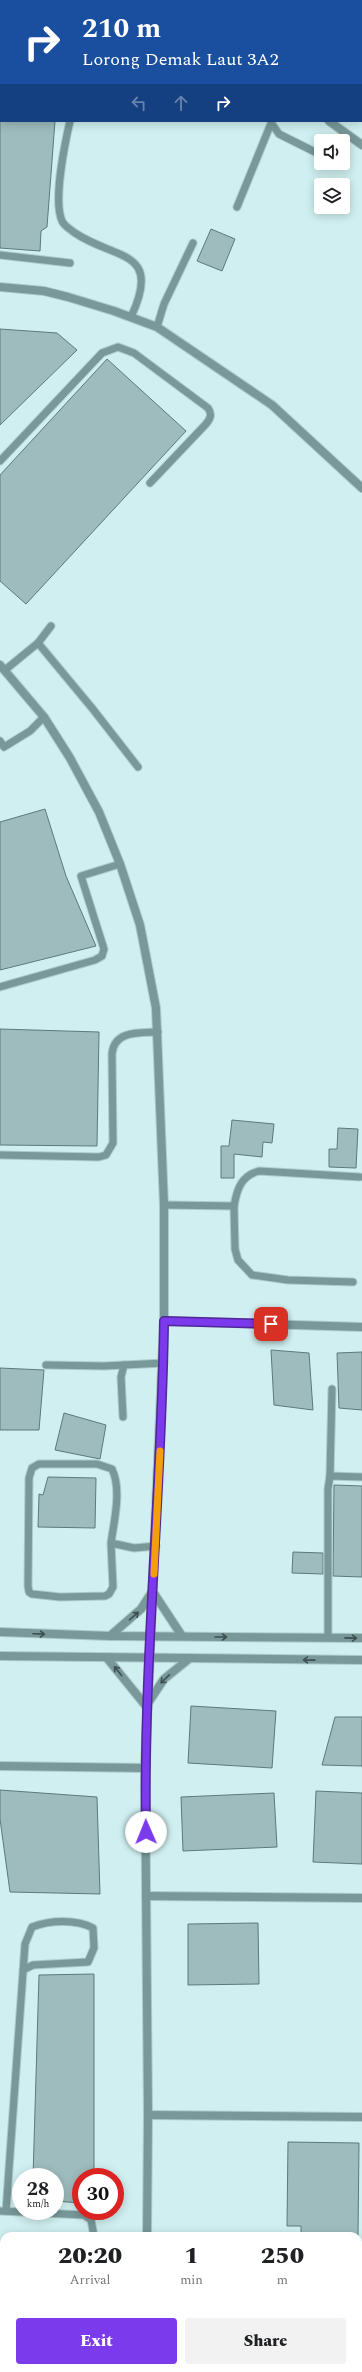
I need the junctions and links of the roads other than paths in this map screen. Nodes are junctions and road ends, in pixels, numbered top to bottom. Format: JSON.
{"nodes":[{"id":1,"x":70,"y":122,"type":"edge"},
{"id":2,"x":272,"y":122,"type":"edge"},
{"id":3,"x":330,"y":122,"type":"edge"},
{"id":4,"x":362,"y":146,"type":"edge"},
{"id":5,"x":314,"y":152,"type":"edge"},
{"id":6,"x":237,"y":207,"type":"dead end"},
{"id":7,"x":193,"y":243,"type":"dead end"},
{"id":8,"x":0,"y":255,"type":"edge"},
{"id":9,"x":70,"y":263,"type":"dead end"},
{"id":10,"x":0,"y":287,"type":"edge"},
{"id":11,"x":131,"y":317,"type":"junction"},
{"id":12,"x":157,"y":327,"type":"junction"},
{"id":13,"x":0,"y":461,"type":"edge"},
{"id":14,"x":150,"y":483,"type":"dead end"},
{"id":15,"x":362,"y":488,"type":"edge"},
{"id":16,"x":52,"y":626,"type":"dead end"},
{"id":17,"x":38,"y":643,"type":"junction"},
{"id":18,"x":2,"y":668,"type":"edge"},
{"id":19,"x":44,"y":717,"type":"junction"},
{"id":20,"x":0,"y":741,"type":"edge"},
{"id":21,"x":138,"y":767,"type":"dead end"},
{"id":22,"x":120,"y":864,"type":"junction"},
{"id":23,"x":0,"y":987,"type":"edge"},
{"id":24,"x":158,"y":1032,"type":"junction"},
{"id":25,"x":0,"y":1155,"type":"edge"},
{"id":26,"x":360,"y":1177,"type":"dead end"},
{"id":27,"x":164,"y":1205,"type":"junction"},
{"id":28,"x":234,"y":1206,"type":"junction"},
{"id":29,"x":353,"y":1282,"type":"dead end"},
{"id":30,"x":164,"y":1321,"type":"junction"},
{"id":31,"x":362,"y":1327,"type":"edge"},
{"id":32,"x":164,"y":1364,"type":"junction"},
{"id":33,"x":46,"y":1365,"type":"dead end"},
{"id":34,"x":124,"y":1365,"type":"junction"},
{"id":35,"x":332,"y":1389,"type":"dead end"},
{"id":36,"x":123,"y":1417,"type":"dead end"},
{"id":37,"x":330,"y":1476,"type":"junction"},
{"id":38,"x":362,"y":1477,"type":"edge"},
{"id":39,"x":111,"y":1543,"type":"junction"},
{"id":40,"x":156,"y":1546,"type":"junction"},
{"id":41,"x":153,"y":1591,"type":"junction"},
{"id":42,"x":0,"y":1632,"type":"edge"},
{"id":43,"x":110,"y":1636,"type":"junction"},
{"id":44,"x":149,"y":1636,"type":"junction"},
{"id":45,"x":182,"y":1636,"type":"junction"},
{"id":46,"x":328,"y":1637,"type":"junction"},
{"id":47,"x":362,"y":1638,"type":"edge"},
{"id":48,"x":0,"y":1656,"type":"edge"},
{"id":49,"x":107,"y":1658,"type":"junction"},
{"id":50,"x":148,"y":1658,"type":"junction"},
{"id":51,"x":190,"y":1658,"type":"junction"},
{"id":52,"x":362,"y":1660,"type":"edge"},
{"id":53,"x":146,"y":1706,"type":"junction"},
{"id":54,"x":0,"y":1766,"type":"edge"},
{"id":55,"x":145,"y":1768,"type":"junction"},
{"id":56,"x":146,"y":1896,"type":"junction"},
{"id":57,"x":362,"y":1898,"type":"edge"},
{"id":58,"x":23,"y":1970,"type":"junction"},
{"id":59,"x":148,"y":2115,"type":"junction"},
{"id":60,"x":362,"y":2117,"type":"edge"},
{"id":61,"x":3,"y":2211,"type":"edge"},
{"id":62,"x":93,"y":2232,"type":"edge"},
{"id":63,"x":147,"y":2232,"type":"edge"}],
"edges":[{"from":1,"to":11,"type":"lane"},
{"from":2,"to":5,"type":"lane"},
{"from":2,"to":6,"type":"lane"},
{"from":3,"to":4,"type":"street"},
{"from":7,"to":12,"type":"lane"},
{"from":8,"to":9,"type":"lane"},
{"from":10,"to":11,"type":"street"},
{"from":11,"to":12,"type":"street"},
{"from":12,"to":15,"type":"street"},
{"from":13,"to":14,"type":"lane"},
{"from":16,"to":17,"type":"lane"},
{"from":17,"to":18,"type":"lane"},
{"from":17,"to":21,"type":"lane"},
{"from":18,"to":19,"type":"street"},
{"from":19,"to":20,"type":"lane"},
{"from":19,"to":22,"type":"street"},
{"from":22,"to":23,"type":"lane"},
{"from":22,"to":24,"type":"street"},
{"from":24,"to":25,"type":"lane"},
{"from":24,"to":27,"type":"street"},
{"from":26,"to":28,"type":"lane"},
{"from":27,"to":28,"type":"lane"},
{"from":27,"to":30,"type":"street"},
{"from":28,"to":29,"type":"lane"},
{"from":30,"to":31,"type":"street"},
{"from":30,"to":32,"type":"street"},
{"from":32,"to":34,"type":"lane"},
{"from":32,"to":40,"type":"street"},
{"from":33,"to":34,"type":"lane"},
{"from":34,"to":36,"type":"lane"},
{"from":35,"to":37,"type":"lane"},
{"from":37,"to":38,"type":"lane"},
{"from":37,"to":46,"type":"lane"},
{"from":39,"to":39,"type":"lane"},
{"from":39,"to":40,"type":"lane"},
{"from":40,"to":41,"type":"street"},
{"from":43,"to":41,"type":"street","one_way":true},
{"from":41,"to":44,"type":"street"},
{"from":41,"to":45,"type":"street"},
{"from":42,"to":43,"type":"street","one_way":true},
{"from":43,"to":44,"type":"street"},
{"from":44,"to":45,"type":"street"},
{"from":44,"to":50,"type":"street"},
{"from":45,"to":46,"type":"street","one_way":true},
{"from":46,"to":47,"type":"street","one_way":true},
{"from":48,"to":49,"type":"street"},
{"from":49,"to":50,"type":"street"},
{"from":53,"to":49,"type":"street","one_way":true},
{"from":50,"to":51,"type":"street"},
{"from":50,"to":53,"type":"street"},
{"from":52,"to":51,"type":"street","one_way":true},
{"from":51,"to":53,"type":"street","one_way":true},
{"from":53,"to":55,"type":"street"},
{"from":54,"to":55,"type":"street"},
{"from":55,"to":56,"type":"street"},
{"from":56,"to":57,"type":"street"},
{"from":56,"to":59,"type":"street"},
{"from":58,"to":58,"type":"lane"},
{"from":58,"to":61,"type":"lane"},
{"from":59,"to":60,"type":"street"},
{"from":59,"to":63,"type":"street"},
{"from":61,"to":62,"type":"lane"}]}
